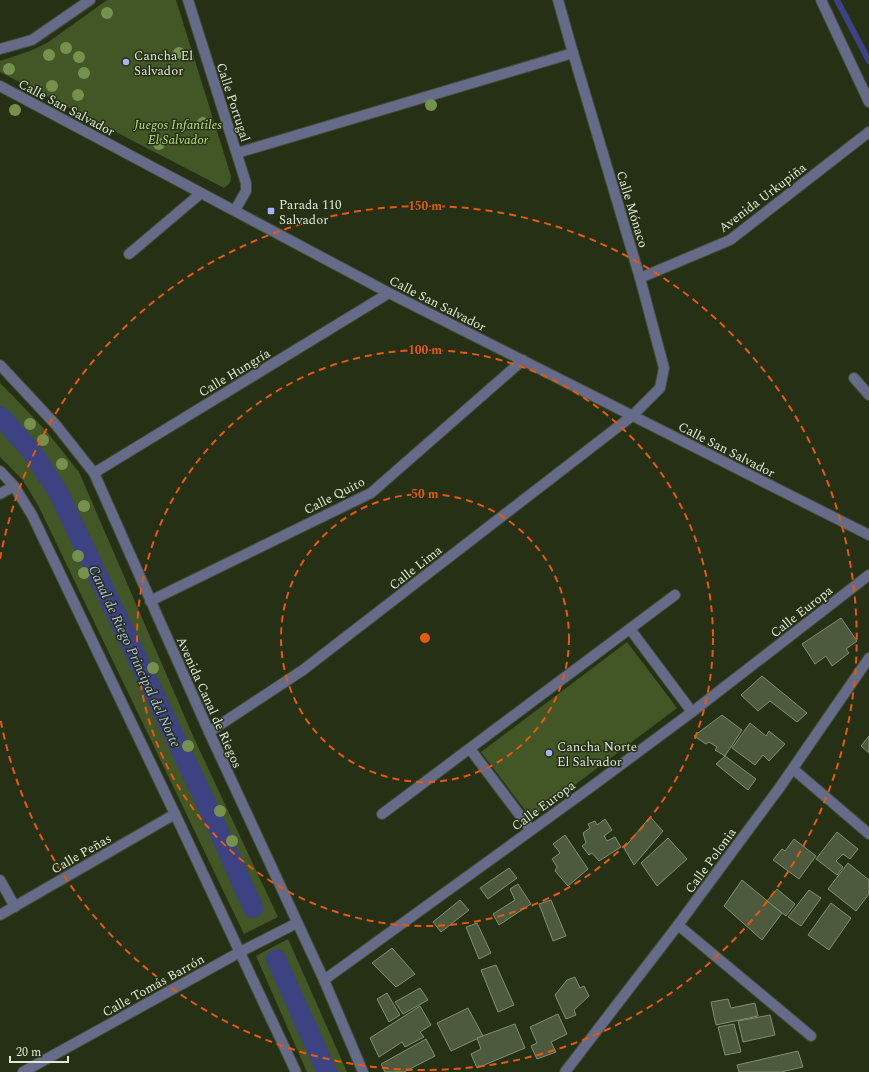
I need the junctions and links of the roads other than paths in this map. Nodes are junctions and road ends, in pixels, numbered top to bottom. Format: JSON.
{"nodes":[{"id":1,"x":90,"y":0,"type":"edge"},
{"id":2,"x":188,"y":0,"type":"edge"},
{"id":3,"x":558,"y":0,"type":"edge"},
{"id":4,"x":821,"y":0,"type":"edge"},
{"id":5,"x":0,"y":49,"type":"edge"},
{"id":6,"x":573,"y":54,"type":"junction"},
{"id":7,"x":0,"y":86,"type":"edge"},
{"id":8,"x":869,"y":102,"type":"edge"},
{"id":9,"x":869,"y":132,"type":"edge"},
{"id":10,"x":237,"y":153,"type":"junction"},
{"id":11,"x":200,"y":194,"type":"junction"},
{"id":12,"x":235,"y":210,"type":"junction"},
{"id":13,"x":129,"y":254,"type":"dead end"},
{"id":14,"x":640,"y":278,"type":"junction"},
{"id":15,"x":388,"y":293,"type":"junction"},
{"id":16,"x":523,"y":360,"type":"junction"},
{"id":17,"x":0,"y":366,"type":"edge"},
{"id":18,"x":854,"y":378,"type":"dead end"},
{"id":19,"x":869,"y":395,"type":"edge"},
{"id":20,"x":632,"y":416,"type":"junction"},
{"id":21,"x":0,"y":471,"type":"edge"},
{"id":22,"x":94,"y":473,"type":"junction"},
{"id":23,"x":14,"y":486,"type":"junction"},
{"id":24,"x":0,"y":494,"type":"edge"},
{"id":25,"x":869,"y":535,"type":"edge"},
{"id":26,"x":869,"y":575,"type":"edge"},
{"id":27,"x":675,"y":595,"type":"dead end"},
{"id":28,"x":150,"y":601,"type":"junction"},
{"id":29,"x":630,"y":629,"type":"junction"},
{"id":30,"x":869,"y":658,"type":"edge"},
{"id":31,"x":692,"y":712,"type":"junction"},
{"id":32,"x":209,"y":732,"type":"junction"},
{"id":33,"x":470,"y":749,"type":"junction"},
{"id":34,"x":793,"y":769,"type":"junction"},
{"id":35,"x":175,"y":814,"type":"junction"},
{"id":36,"x":382,"y":814,"type":"dead end"},
{"id":37,"x":531,"y":830,"type":"junction"},
{"id":38,"x":869,"y":834,"type":"edge"},
{"id":39,"x":0,"y":880,"type":"edge"},
{"id":40,"x":15,"y":906,"type":"junction"},
{"id":41,"x":0,"y":915,"type":"edge"},
{"id":42,"x":298,"y":923,"type":"junction"},
{"id":43,"x":678,"y":925,"type":"junction"},
{"id":44,"x":240,"y":952,"type":"junction"},
{"id":45,"x":324,"y":980,"type":"junction"},
{"id":46,"x":811,"y":1036,"type":"dead end"},
{"id":47,"x":23,"y":1072,"type":"edge"},
{"id":48,"x":296,"y":1072,"type":"edge"},
{"id":49,"x":363,"y":1072,"type":"edge"},
{"id":50,"x":565,"y":1072,"type":"edge"}],
"edges":[{"from":1,"to":5,"type":"street"},
{"from":2,"to":10,"type":"street","name":"Calle Portugal"},
{"from":3,"to":6,"type":"street","name":"Calle Mónaco"},
{"from":4,"to":8,"type":"street"},
{"from":6,"to":10,"type":"street"},
{"from":6,"to":14,"type":"street","name":"Calle Mónaco"},
{"from":7,"to":11,"type":"street","name":"Calle San Salvador"},
{"from":9,"to":14,"type":"street","name":"Avenida Urkupiña"},
{"from":10,"to":12,"type":"street","name":"Calle Portugal"},
{"from":11,"to":12,"type":"street","name":"Calle San Salvador"},
{"from":11,"to":13,"type":"street"},
{"from":12,"to":15,"type":"street","name":"Calle San Salvador"},
{"from":14,"to":20,"type":"street","name":"Calle Mónaco"},
{"from":15,"to":16,"type":"street","name":"Calle San Salvador"},
{"from":15,"to":22,"type":"street","name":"Calle Hungría"},
{"from":16,"to":20,"type":"street","name":"Calle San Salvador"},
{"from":16,"to":28,"type":"street","name":"Calle Quito"},
{"from":17,"to":22,"type":"street","name":"Avenida Canal de Riegos"},
{"from":18,"to":19,"type":"street"},
{"from":20,"to":25,"type":"street","name":"Calle San Salvador"},
{"from":20,"to":32,"type":"street","name":"Calle Lima"},
{"from":21,"to":23,"type":"street"},
{"from":22,"to":28,"type":"street","name":"Avenida Canal de Riegos"},
{"from":23,"to":24,"type":"street"},
{"from":23,"to":35,"type":"street"},
{"from":26,"to":31,"type":"street","name":"Calle Europa"},
{"from":27,"to":29,"type":"street"},
{"from":28,"to":32,"type":"street","name":"Avenida Canal de Riegos"},
{"from":29,"to":31,"type":"street"},
{"from":29,"to":33,"type":"street"},
{"from":30,"to":34,"type":"street","name":"Calle Polonia"},
{"from":31,"to":37,"type":"street","name":"Calle Europa"},
{"from":32,"to":42,"type":"street","name":"Avenida Canal de Riegos"},
{"from":33,"to":36,"type":"street"},
{"from":33,"to":37,"type":"street"},
{"from":34,"to":38,"type":"street"},
{"from":34,"to":43,"type":"street","name":"Calle Polonia"},
{"from":35,"to":40,"type":"street","name":"Calle Peñas"},
{"from":35,"to":44,"type":"street"},
{"from":37,"to":45,"type":"street","name":"Calle Europa"},
{"from":39,"to":40,"type":"street"},
{"from":40,"to":41,"type":"street","name":"Calle Peñas"},
{"from":42,"to":44,"type":"street","name":"Calle Tomás Barrón"},
{"from":42,"to":45,"type":"street","name":"Avenida Canal de Riegos"},
{"from":43,"to":46,"type":"street"},
{"from":43,"to":50,"type":"street","name":"Calle Polonia"},
{"from":44,"to":47,"type":"street","name":"Calle Tomás Barrón"},
{"from":44,"to":48,"type":"street"},
{"from":45,"to":49,"type":"street","name":"Avenida Canal de Riegos"}]}
